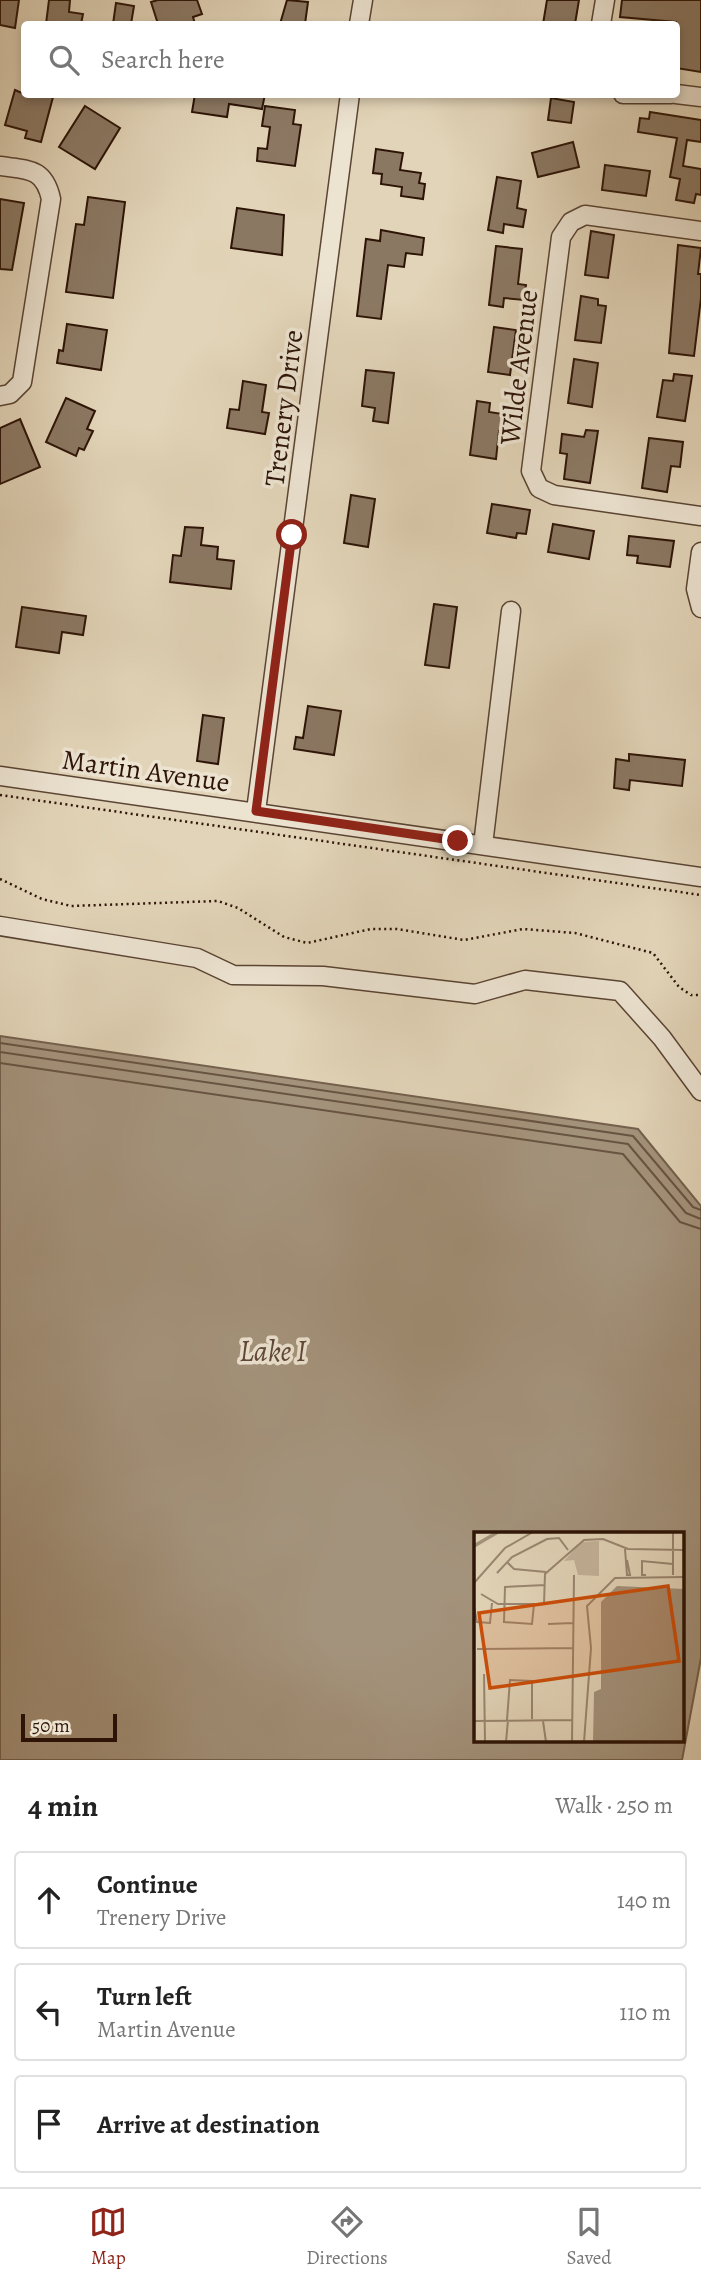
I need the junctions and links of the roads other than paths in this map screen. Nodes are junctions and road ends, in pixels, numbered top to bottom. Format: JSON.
{"nodes":[{"id":1,"x":363,"y":0,"type":"edge"},
{"id":2,"x":605,"y":0,"type":"edge"},
{"id":3,"x":360,"y":21,"type":"edge"},
{"id":4,"x":602,"y":21,"type":"edge"},
{"id":5,"x":680,"y":94,"type":"edge"},
{"id":6,"x":701,"y":97,"type":"edge"},
{"id":7,"x":349,"y":98,"type":"edge"},
{"id":8,"x":0,"y":166,"type":"edge"},
{"id":9,"x":701,"y":230,"type":"edge"},
{"id":10,"x":0,"y":396,"type":"edge"},
{"id":11,"x":701,"y":516,"type":"edge"},
{"id":12,"x":701,"y":552,"type":"edge"},
{"id":13,"x":700,"y":608,"type":"edge"},
{"id":14,"x":511,"y":611,"type":"dead end"},
{"id":15,"x":0,"y":776,"type":"edge"},
{"id":16,"x":256,"y":811,"type":"junction"},
{"id":17,"x":483,"y":845,"type":"junction"},
{"id":18,"x":701,"y":877,"type":"edge"},
{"id":19,"x":0,"y":926,"type":"edge"},
{"id":20,"x":701,"y":1091,"type":"edge"}],
"edges":[{"from":1,"to":3,"type":"street"},
{"from":2,"to":4,"type":"street"},
{"from":5,"to":6,"type":"street"},
{"from":7,"to":16,"type":"street","name":"Trenery Drive"},
{"from":8,"to":10,"type":"street"},
{"from":9,"to":11,"type":"street","name":"Wilde Avenue"},
{"from":12,"to":13,"type":"street"},
{"from":14,"to":17,"type":"street"},
{"from":15,"to":16,"type":"street","name":"Martin Avenue"},
{"from":16,"to":17,"type":"street","name":"Martin Avenue"},
{"from":17,"to":18,"type":"street","name":"Martin Avenue"},
{"from":19,"to":20,"type":"street"}]}
